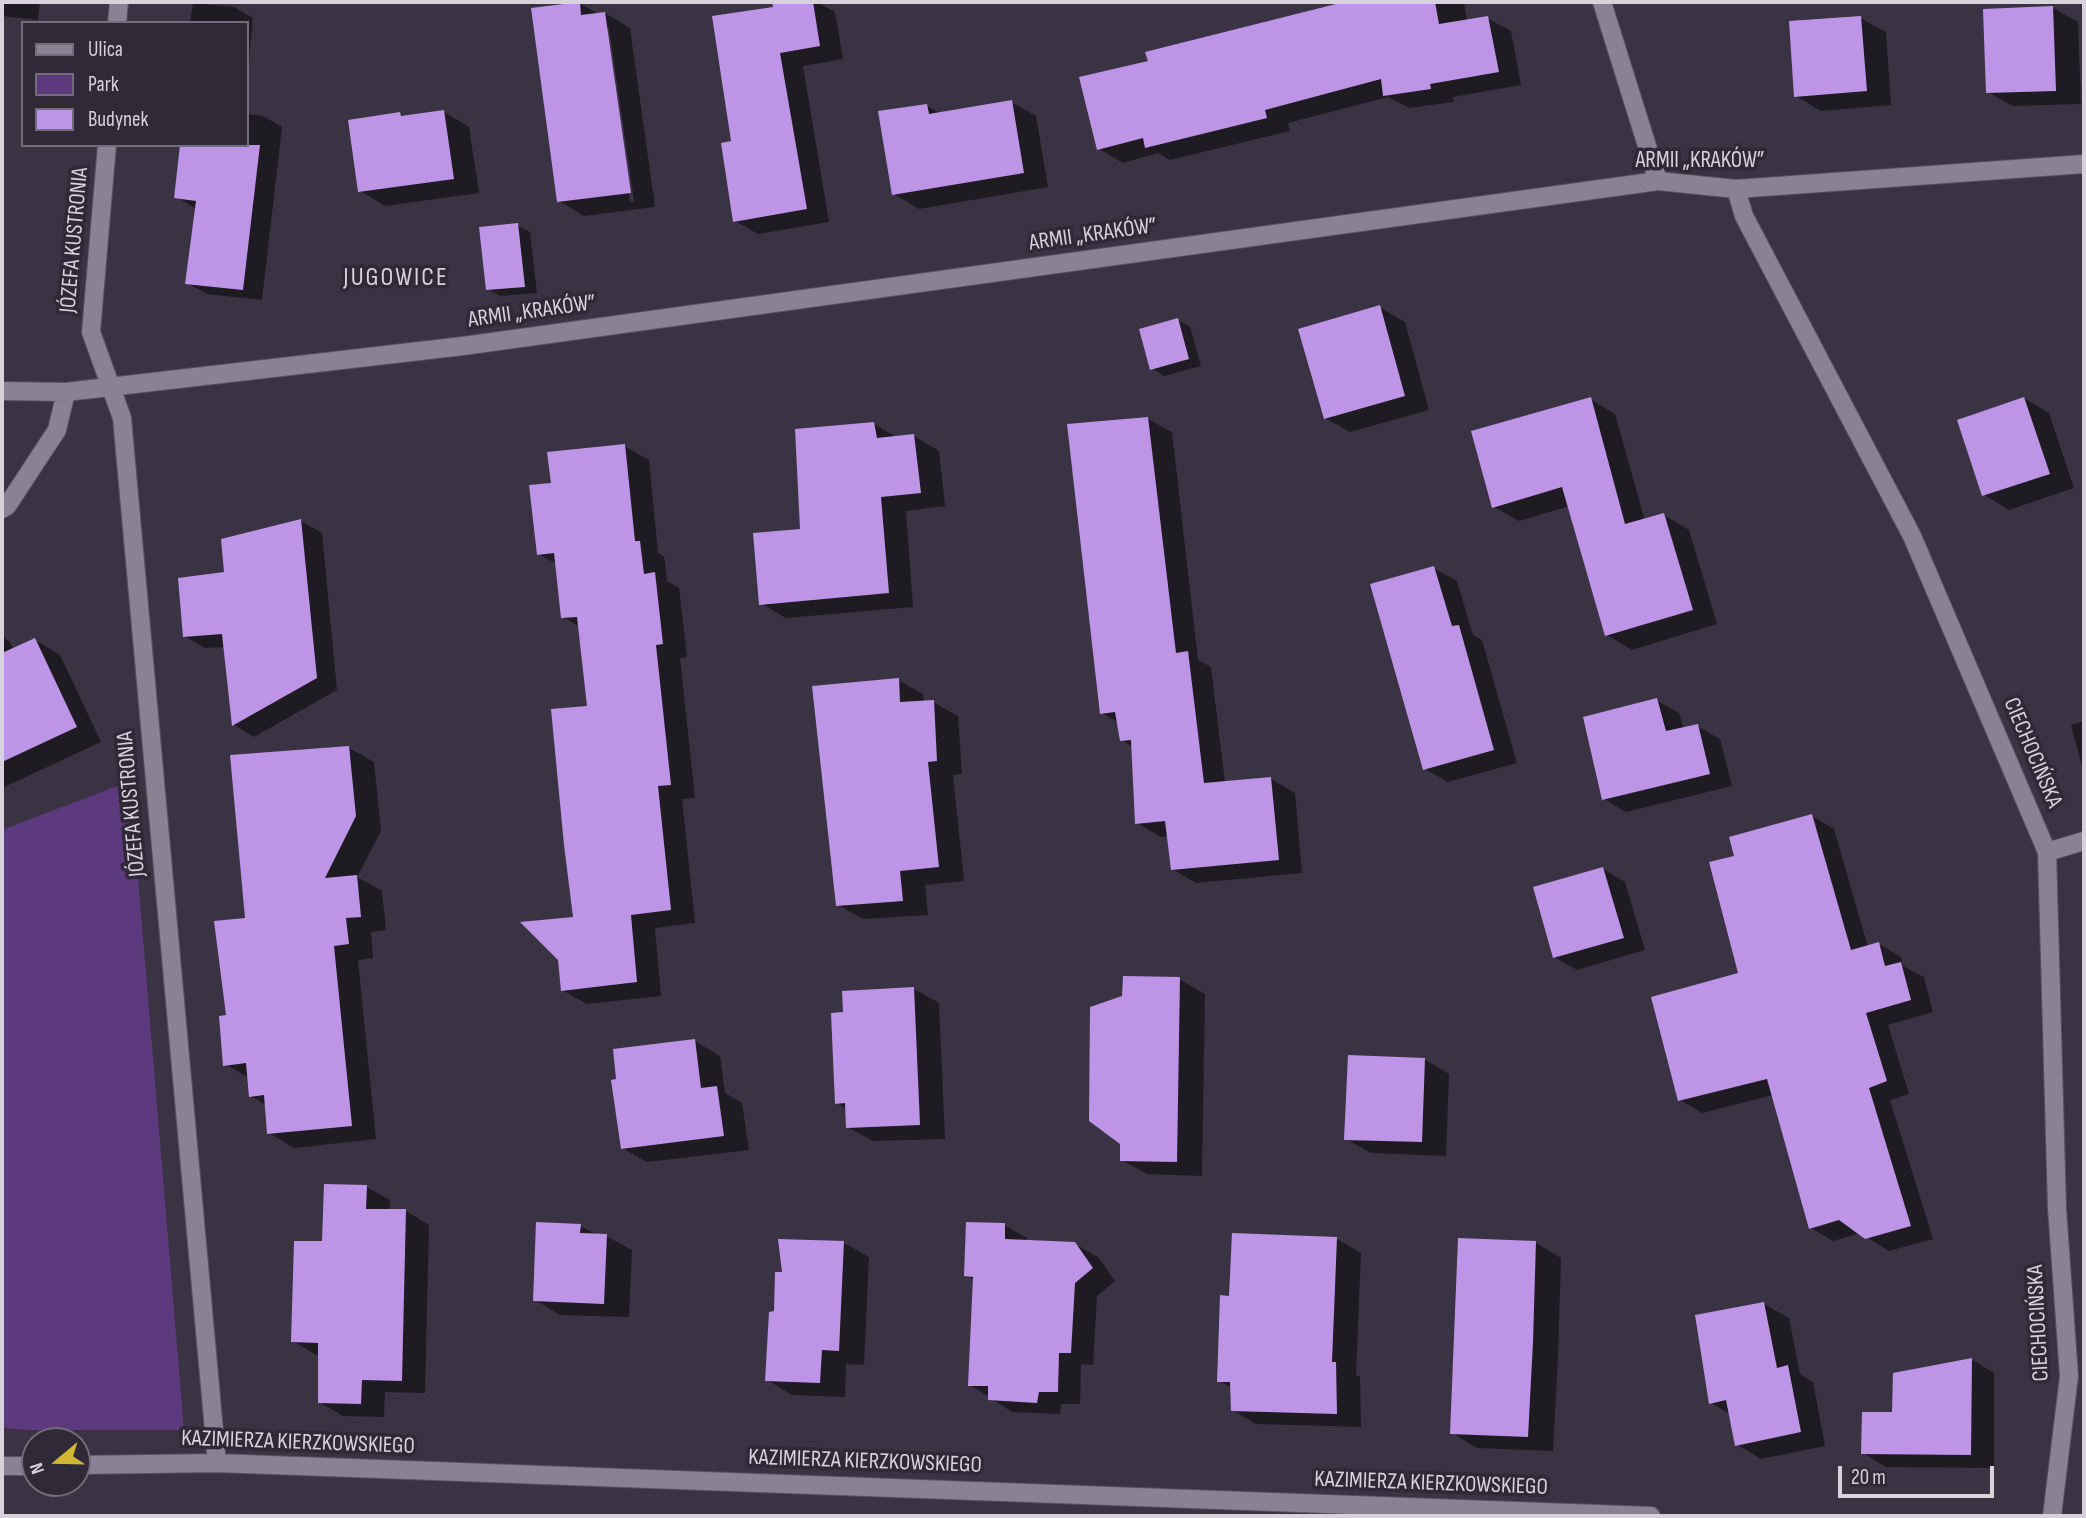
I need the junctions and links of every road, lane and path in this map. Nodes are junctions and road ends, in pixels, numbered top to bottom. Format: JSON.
{"nodes":[{"id":1,"x":119,"y":2,"type":"edge"},
{"id":2,"x":1602,"y":2,"type":"edge"},
{"id":3,"x":117,"y":21,"type":"edge"},
{"id":4,"x":107,"y":147,"type":"edge"},
{"id":5,"x":2084,"y":164,"type":"edge"},
{"id":6,"x":1658,"y":181,"type":"junction"},
{"id":7,"x":1736,"y":189,"type":"junction"},
{"id":8,"x":111,"y":386,"type":"junction"},
{"id":9,"x":2,"y":391,"type":"edge"},
{"id":10,"x":66,"y":392,"type":"junction"},
{"id":11,"x":2,"y":509,"type":"edge"},
{"id":12,"x":2084,"y":841,"type":"edge"},
{"id":13,"x":2047,"y":852,"type":"junction"},
{"id":14,"x":217,"y":1463,"type":"junction"},
{"id":15,"x":91,"y":1465,"type":"edge"},
{"id":16,"x":2,"y":1466,"type":"edge"},
{"id":17,"x":21,"y":1466,"type":"edge"},
{"id":18,"x":1651,"y":1516,"type":"edge"},
{"id":19,"x":2052,"y":1516,"type":"edge"}],
"edges":[{"from":1,"to":3,"type":"street"},
{"from":2,"to":6,"type":"street"},
{"from":4,"to":8,"type":"street","name":"JÓZEFA KUSTRONIA"},
{"from":5,"to":7,"type":"street","name":"ARMII „KRAKÓW”"},
{"from":6,"to":7,"type":"street","name":"ARMII „KRAKÓW”"},
{"from":6,"to":8,"type":"street","name":"ARMII „KRAKÓW”"},
{"from":7,"to":13,"type":"street","name":"CIECHOCIŃSKA"},
{"from":8,"to":10,"type":"street","name":"ARMII „KRAKÓW”"},
{"from":8,"to":14,"type":"street","name":"JÓZEFA KUSTRONIA"},
{"from":9,"to":10,"type":"street","name":"ARMII „KRAKÓW”"},
{"from":10,"to":11,"type":"street"},
{"from":12,"to":13,"type":"street"},
{"from":13,"to":19,"type":"street","name":"CIECHOCIŃSKA"},
{"from":14,"to":15,"type":"street","name":"KAZIMIERZA KIERZKOWSKIEGO"},
{"from":14,"to":18,"type":"street","name":"KAZIMIERZA KIERZKOWSKIEGO"},
{"from":16,"to":17,"type":"street"}]}
